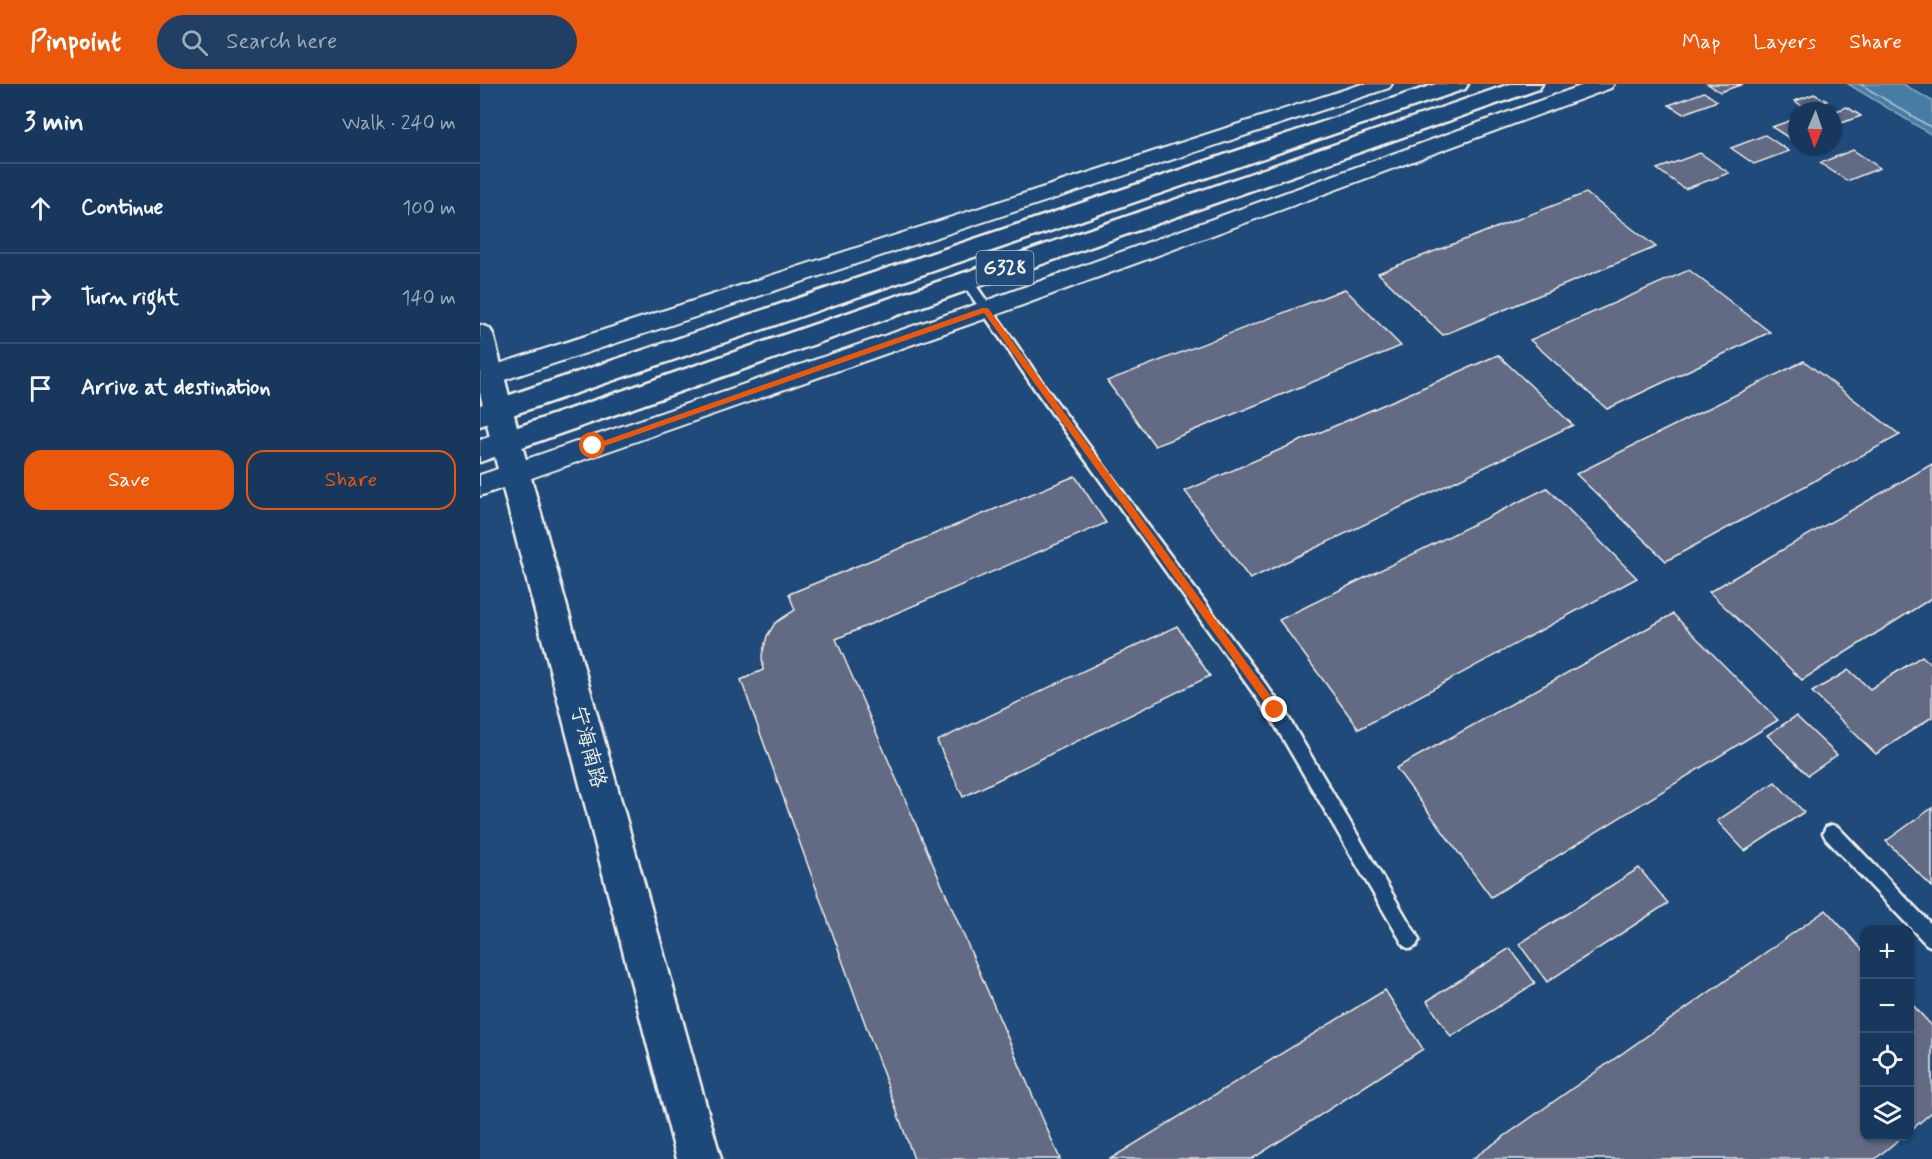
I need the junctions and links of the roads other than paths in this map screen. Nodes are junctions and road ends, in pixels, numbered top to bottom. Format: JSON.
{"nodes":[{"id":1,"x":1382,"y":84,"type":"edge"},
{"id":2,"x":1457,"y":84,"type":"edge"},
{"id":3,"x":1531,"y":84,"type":"edge"},
{"id":4,"x":1604,"y":84,"type":"edge"},
{"id":5,"x":967,"y":281,"type":"junction"},
{"id":6,"x":985,"y":310,"type":"junction"},
{"id":7,"x":480,"y":334,"type":"edge"},
{"id":8,"x":485,"y":377,"type":"edge"},
{"id":9,"x":496,"y":439,"type":"edge"},
{"id":10,"x":480,"y":486,"type":"edge"},
{"id":11,"x":1832,"y":833,"type":"dead end"},
{"id":12,"x":1932,"y":938,"type":"edge"},
{"id":13,"x":1410,"y":940,"type":"dead end"},
{"id":14,"x":699,"y":1159,"type":"edge"}],
"edges":[{"from":1,"to":8,"type":"street"},
{"from":2,"to":9,"type":"main road","number":"G328"},
{"from":3,"to":5,"type":"main road","number":"G328"},
{"from":4,"to":6,"type":"street"},
{"from":5,"to":6,"type":"lane"},
{"from":5,"to":9,"type":"main road","number":"G328"},
{"from":6,"to":9,"type":"street"},
{"from":6,"to":13,"type":"lane"},
{"from":7,"to":8,"type":"main road","name":"宁海南路"},
{"from":8,"to":9,"type":"main road","name":"宁海南路"},
{"from":9,"to":10,"type":"street"},
{"from":9,"to":14,"type":"main road","name":"宁海南路"},
{"from":11,"to":12,"type":"lane"}]}
